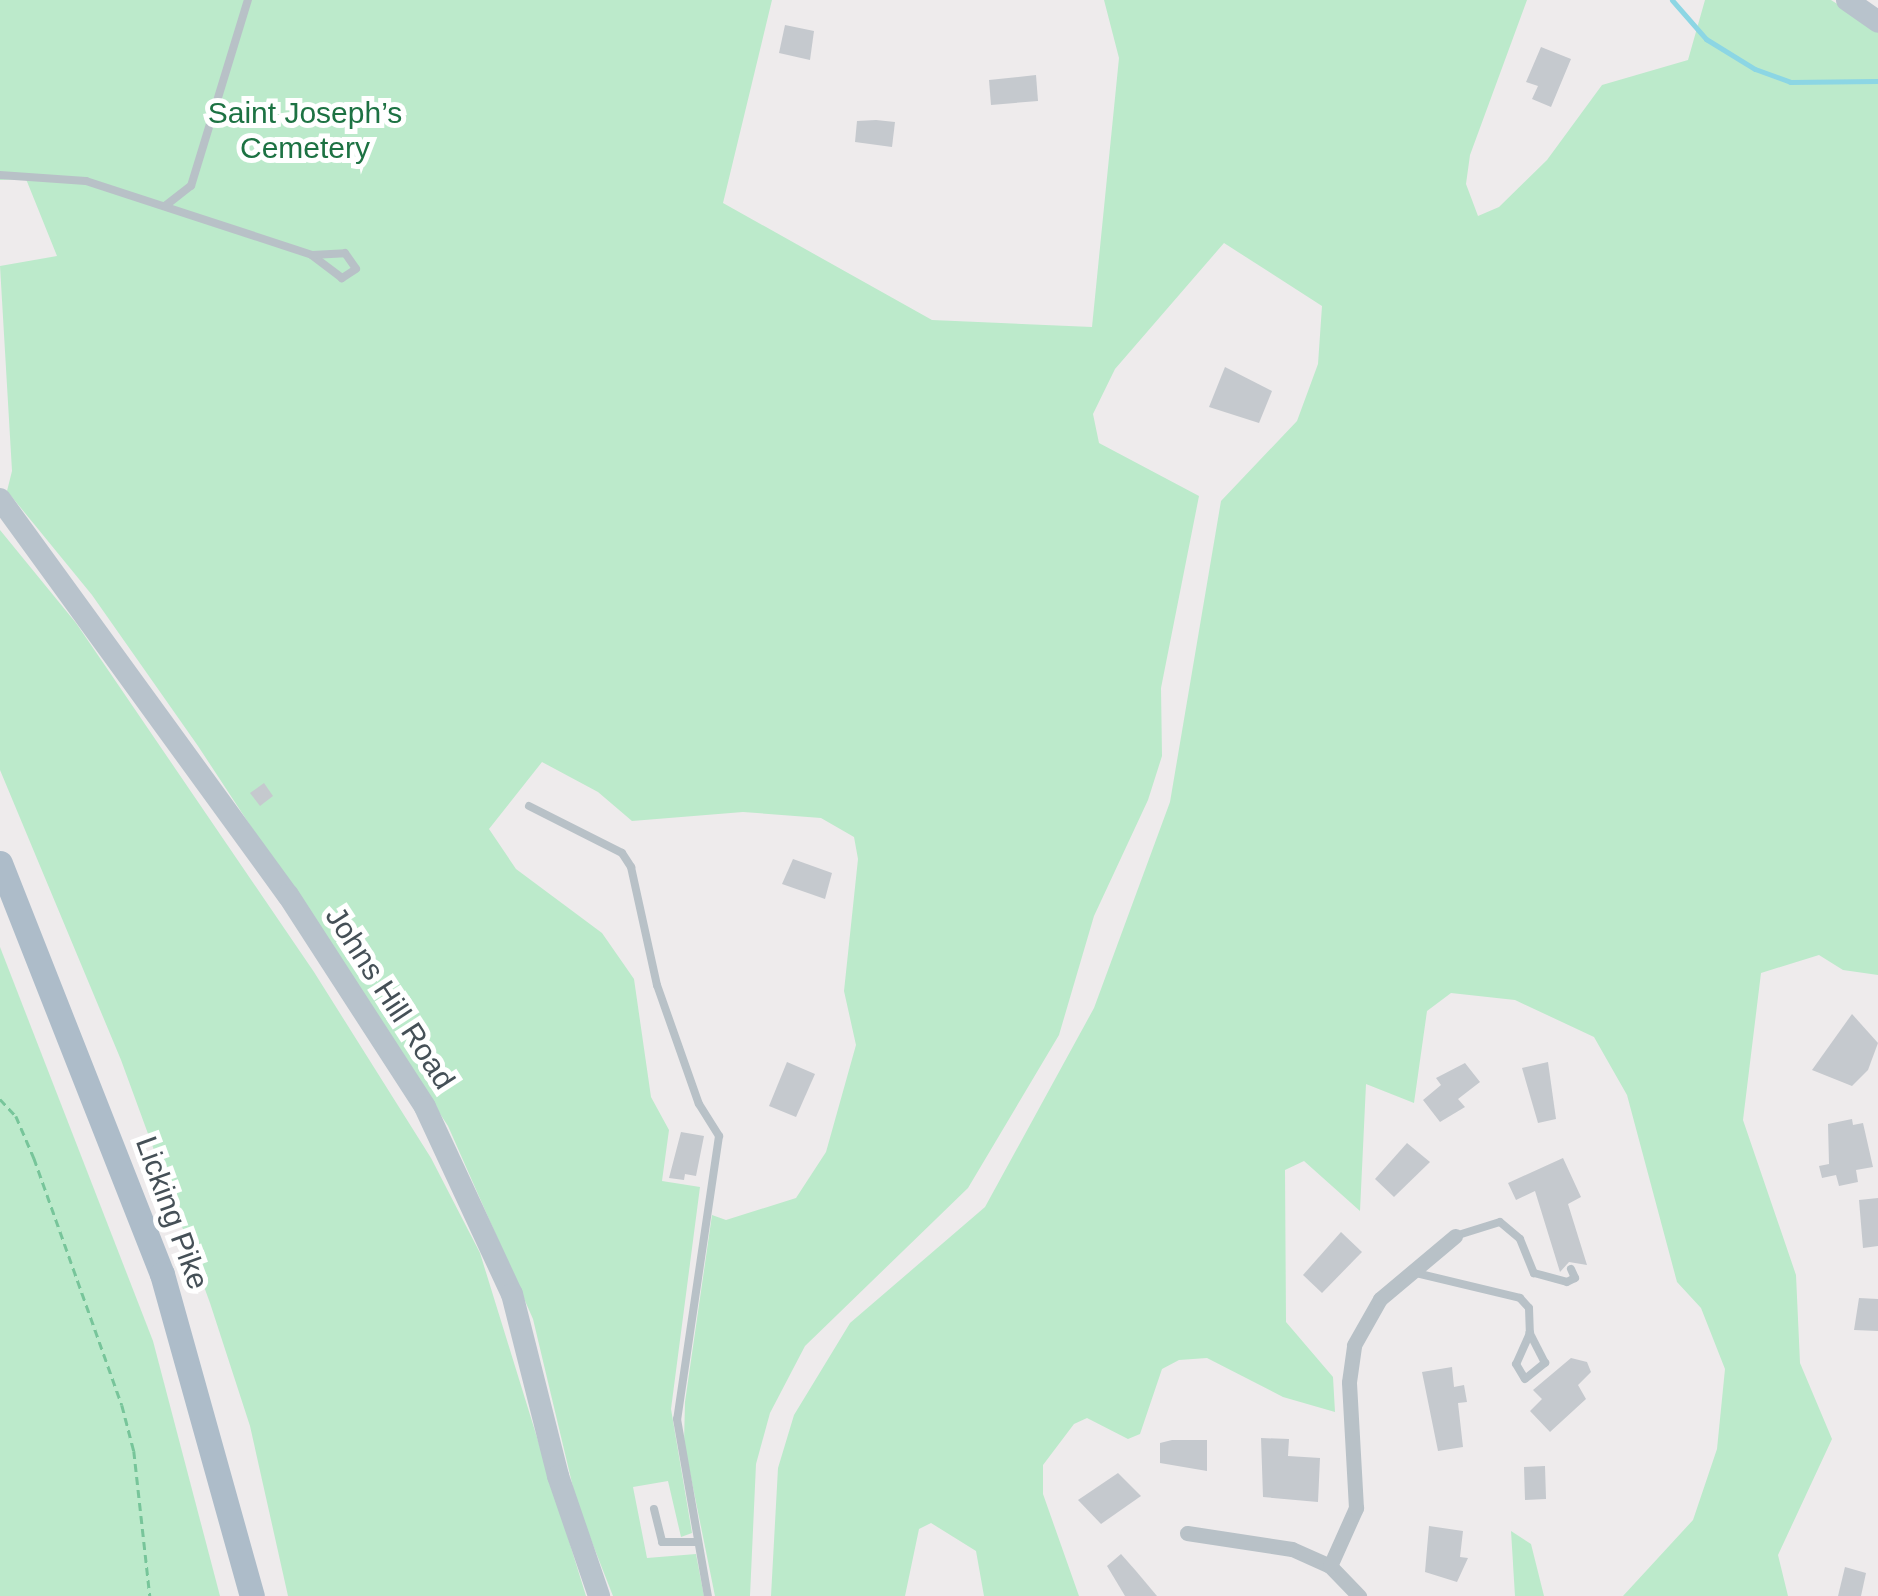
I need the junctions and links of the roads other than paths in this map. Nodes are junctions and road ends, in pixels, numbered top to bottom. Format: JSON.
{"nodes":[{"id":1,"x":248,"y":0,"type":"edge"},
{"id":2,"x":1847,"y":0,"type":"edge"},
{"id":3,"x":1878,"y":22,"type":"edge"},
{"id":4,"x":0,"y":175,"type":"edge"},
{"id":5,"x":165,"y":206,"type":"junction"},
{"id":6,"x":312,"y":255,"type":"junction"},
{"id":7,"x":0,"y":500,"type":"edge"},
{"id":8,"x":528,"y":806,"type":"dead end"},
{"id":9,"x":0,"y":863,"type":"edge"},
{"id":10,"x":1455,"y":1236,"type":"joint"},
{"id":11,"x":1571,"y":1269,"type":"dead end"},
{"id":12,"x":1412,"y":1272,"type":"junction"},
{"id":13,"x":1530,"y":1333,"type":"junction"},
{"id":14,"x":654,"y":1508,"type":"dead end"},
{"id":15,"x":1187,"y":1533,"type":"dead end"},
{"id":16,"x":698,"y":1542,"type":"junction"},
{"id":17,"x":1330,"y":1566,"type":"junction"},
{"id":18,"x":252,"y":1596,"type":"edge"},
{"id":19,"x":599,"y":1596,"type":"edge"},
{"id":20,"x":708,"y":1596,"type":"edge"},
{"id":21,"x":1359,"y":1596,"type":"edge"}],
"edges":[{"from":1,"to":5,"type":"lane"},
{"from":2,"to":3,"type":"main road"},
{"from":4,"to":5,"type":"lane"},
{"from":5,"to":6,"type":"lane"},
{"from":6,"to":6,"type":"lane"},
{"from":7,"to":19,"type":"main road","name":"Johns Hill Road"},
{"from":8,"to":16,"type":"lane"},
{"from":9,"to":18,"type":"main road","name":"Licking Pike"},
{"from":10,"to":11,"type":"lane"},
{"from":10,"to":12,"type":"street"},
{"from":12,"to":13,"type":"lane"},
{"from":12,"to":17,"type":"street"},
{"from":13,"to":13,"type":"lane"},
{"from":14,"to":16,"type":"lane"},
{"from":15,"to":17,"type":"street"},
{"from":16,"to":20,"type":"lane"},
{"from":17,"to":21,"type":"street"}]}
